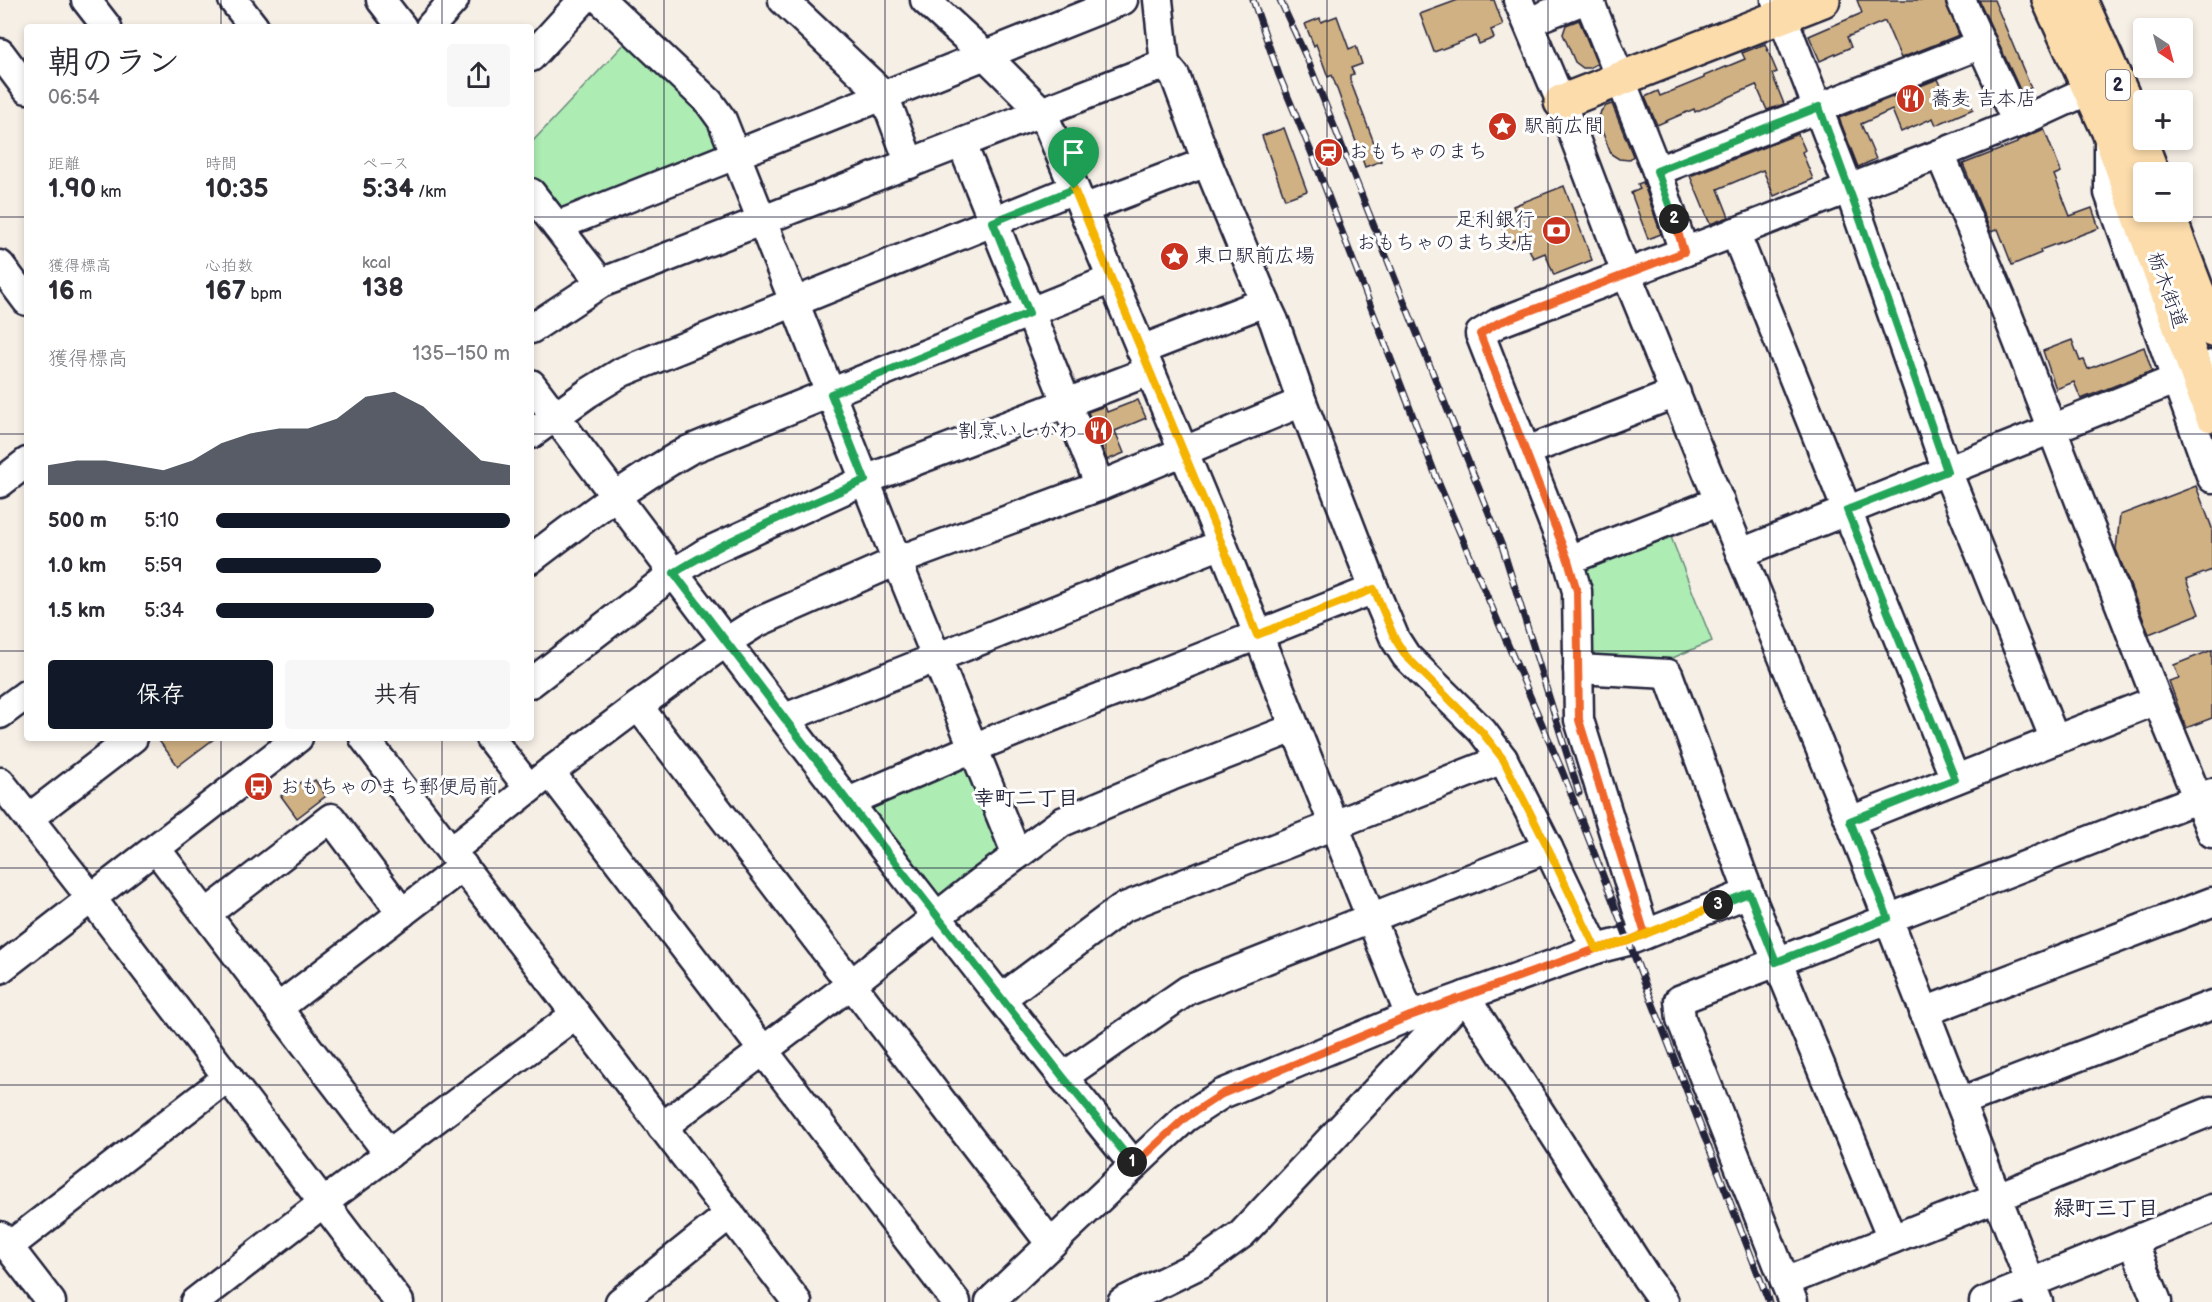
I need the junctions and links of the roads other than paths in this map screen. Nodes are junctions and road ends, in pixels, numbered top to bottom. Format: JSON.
{"nodes":[{"id":1,"x":86,"y":0,"type":"edge"},
{"id":2,"x":233,"y":0,"type":"edge"},
{"id":3,"x":381,"y":0,"type":"edge"},
{"id":4,"x":454,"y":0,"type":"edge"},
{"id":5,"x":583,"y":0,"type":"edge"},
{"id":6,"x":602,"y":0,"type":"edge"},
{"id":7,"x":783,"y":0,"type":"edge"},
{"id":8,"x":925,"y":0,"type":"edge"},
{"id":9,"x":1123,"y":0,"type":"edge"},
{"id":10,"x":1158,"y":0,"type":"edge"},
{"id":11,"x":1584,"y":0,"type":"edge"},
{"id":12,"x":1589,"y":0,"type":"edge"},
{"id":13,"x":1823,"y":0,"type":"edge"},
{"id":14,"x":1961,"y":0,"type":"edge"},
{"id":15,"x":2049,"y":0,"type":"edge"},
{"id":16,"x":2080,"y":0,"type":"edge"},
{"id":17,"x":1080,"y":7,"type":"edge"},
{"id":18,"x":1779,"y":8,"type":"edge"},
{"id":19,"x":1523,"y":11,"type":"edge"},
{"id":20,"x":105,"y":24,"type":"edge"},
{"id":21,"x":252,"y":24,"type":"edge"},
{"id":22,"x":400,"y":24,"type":"edge"},
{"id":23,"x":433,"y":24,"type":"edge"},
{"id":24,"x":1982,"y":44,"type":"junction"},
{"id":25,"x":0,"y":53,"type":"edge"},
{"id":26,"x":534,"y":54,"type":"edge"},
{"id":27,"x":985,"y":55,"type":"junction"},
{"id":28,"x":1165,"y":64,"type":"junction"},
{"id":29,"x":1620,"y":80,"type":"junction"},
{"id":30,"x":24,"y":85,"type":"edge"},
{"id":31,"x":2091,"y":89,"type":"junction"},
{"id":32,"x":884,"y":95,"type":"junction"},
{"id":33,"x":1561,"y":102,"type":"junction"},
{"id":34,"x":1819,"y":107,"type":"junction"},
{"id":35,"x":1043,"y":113,"type":"junction"},
{"id":36,"x":2017,"y":123,"type":"junction"},
{"id":37,"x":962,"y":144,"type":"junction"},
{"id":38,"x":1940,"y":154,"type":"junction"},
{"id":39,"x":735,"y":155,"type":"junction"},
{"id":40,"x":1207,"y":162,"type":"junction"},
{"id":41,"x":2148,"y":162,"type":"edge"},
{"id":42,"x":910,"y":164,"type":"junction"},
{"id":43,"x":1657,"y":171,"type":"junction"},
{"id":44,"x":1849,"y":189,"type":"junction"},
{"id":45,"x":534,"y":197,"type":"edge"},
{"id":46,"x":1079,"y":199,"type":"junction"},
{"id":47,"x":762,"y":220,"type":"junction"},
{"id":48,"x":993,"y":222,"type":"junction"},
{"id":49,"x":2171,"y":222,"type":"edge"},
{"id":50,"x":556,"y":226,"type":"junction"},
{"id":51,"x":1735,"y":232,"type":"junction"},
{"id":52,"x":1684,"y":252,"type":"junction"},
{"id":53,"x":0,"y":265,"type":"edge"},
{"id":54,"x":1626,"y":273,"type":"junction"},
{"id":55,"x":1112,"y":279,"type":"junction"},
{"id":56,"x":601,"y":284,"type":"junction"},
{"id":57,"x":24,"y":297,"type":"edge"},
{"id":58,"x":794,"y":302,"type":"junction"},
{"id":59,"x":1265,"y":302,"type":"junction"},
{"id":60,"x":1029,"y":313,"type":"junction"},
{"id":61,"x":534,"y":328,"type":"edge"},
{"id":62,"x":2212,"y":330,"type":"edge"},
{"id":63,"x":1145,"y":361,"type":"junction"},
{"id":64,"x":2195,"y":372,"type":"edge"},
{"id":65,"x":534,"y":388,"type":"edge"},
{"id":66,"x":1676,"y":393,"type":"junction"},
{"id":67,"x":831,"y":394,"type":"junction"},
{"id":68,"x":1302,"y":402,"type":"junction"},
{"id":69,"x":1066,"y":403,"type":"junction"},
{"id":70,"x":555,"y":415,"type":"junction"},
{"id":71,"x":2212,"y":416,"type":"edge"},
{"id":72,"x":2051,"y":428,"type":"junction"},
{"id":73,"x":534,"y":432,"type":"edge"},
{"id":74,"x":1527,"y":451,"type":"junction"},
{"id":75,"x":1183,"y":452,"type":"junction"},
{"id":76,"x":1947,"y":471,"type":"junction"},
{"id":77,"x":2212,"y":478,"type":"edge"},
{"id":78,"x":865,"y":480,"type":"junction"},
{"id":79,"x":1100,"y":486,"type":"junction"},
{"id":80,"x":615,"y":495,"type":"junction"},
{"id":81,"x":1720,"y":501,"type":"junction"},
{"id":82,"x":1847,"y":510,"type":"junction"},
{"id":83,"x":1222,"y":544,"type":"junction"},
{"id":84,"x":1741,"y":553,"type":"junction"},
{"id":85,"x":534,"y":557,"type":"edge"},
{"id":86,"x":1568,"y":560,"type":"junction"},
{"id":87,"x":897,"y":561,"type":"junction"},
{"id":88,"x":674,"y":573,"type":"junction"},
{"id":89,"x":1374,"y":589,"type":"junction"},
{"id":90,"x":1257,"y":635,"type":"junction"},
{"id":91,"x":726,"y":642,"type":"junction"},
{"id":92,"x":937,"y":657,"type":"junction"},
{"id":93,"x":1578,"y":669,"type":"junction"},
{"id":94,"x":534,"y":681,"type":"edge"},
{"id":95,"x":24,"y":696,"type":"edge"},
{"id":96,"x":2157,"y":700,"type":"junction"},
{"id":97,"x":638,"y":706,"type":"junction"},
{"id":98,"x":0,"y":714,"type":"edge"},
{"id":99,"x":785,"y":718,"type":"junction"},
{"id":100,"x":1294,"y":728,"type":"junction"},
{"id":101,"x":2055,"y":740,"type":"junction"},
{"id":102,"x":129,"y":741,"type":"edge"},
{"id":103,"x":294,"y":741,"type":"edge"},
{"id":104,"x":366,"y":741,"type":"edge"},
{"id":105,"x":494,"y":741,"type":"edge"},
{"id":106,"x":973,"y":748,"type":"junction"},
{"id":107,"x":1503,"y":759,"type":"junction"},
{"id":108,"x":1955,"y":779,"type":"junction"},
{"id":109,"x":540,"y":780,"type":"junction"},
{"id":110,"x":0,"y":782,"type":"edge"},
{"id":111,"x":2205,"y":795,"type":"edge"},
{"id":112,"x":848,"y":802,"type":"junction"},
{"id":113,"x":28,"y":818,"type":"junction"},
{"id":114,"x":1850,"y":821,"type":"junction"},
{"id":115,"x":1333,"y":825,"type":"junction"},
{"id":116,"x":2212,"y":832,"type":"edge"},
{"id":117,"x":1548,"y":848,"type":"junction"},
{"id":118,"x":156,"y":849,"type":"junction"},
{"id":119,"x":1017,"y":855,"type":"junction"},
{"id":120,"x":457,"y":859,"type":"junction"},
{"id":121,"x":1749,"y":893,"type":"junction"},
{"id":122,"x":92,"y":898,"type":"junction"},
{"id":123,"x":2212,"y":902,"type":"edge"},
{"id":124,"x":402,"y":913,"type":"junction"},
{"id":125,"x":206,"y":914,"type":"junction"},
{"id":126,"x":939,"y":916,"type":"junction"},
{"id":127,"x":1888,"y":918,"type":"junction"},
{"id":128,"x":1371,"y":919,"type":"junction"},
{"id":129,"x":1645,"y":934,"type":"junction"},
{"id":130,"x":1596,"y":949,"type":"junction"},
{"id":131,"x":1776,"y":962,"type":"junction"},
{"id":132,"x":0,"y":969,"type":"edge"},
{"id":133,"x":850,"y":985,"type":"junction"},
{"id":134,"x":1465,"y":996,"type":"junction"},
{"id":135,"x":1002,"y":998,"type":"junction"},
{"id":136,"x":2212,"y":1005,"type":"edge"},
{"id":137,"x":278,"y":1008,"type":"junction"},
{"id":138,"x":1924,"y":1011,"type":"junction"},
{"id":139,"x":576,"y":1014,"type":"junction"},
{"id":140,"x":1410,"y":1016,"type":"junction"},
{"id":141,"x":764,"y":1050,"type":"junction"},
{"id":142,"x":228,"y":1077,"type":"junction"},
{"id":143,"x":1063,"y":1077,"type":"junction"},
{"id":144,"x":1960,"y":1102,"type":"junction"},
{"id":145,"x":2212,"y":1111,"type":"edge"},
{"id":146,"x":662,"y":1127,"type":"junction"},
{"id":147,"x":389,"y":1154,"type":"junction"},
{"id":148,"x":1134,"y":1165,"type":"junction"},
{"id":149,"x":1997,"y":1197,"type":"junction"},
{"id":150,"x":323,"y":1203,"type":"junction"},
{"id":151,"x":2212,"y":1209,"type":"edge"},
{"id":152,"x":730,"y":1214,"type":"junction"},
{"id":153,"x":1892,"y":1239,"type":"junction"},
{"id":154,"x":4,"y":1241,"type":"edge"},
{"id":155,"x":2133,"y":1241,"type":"junction"},
{"id":156,"x":1051,"y":1244,"type":"junction"},
{"id":157,"x":1789,"y":1292,"type":"edge"},
{"id":158,"x":2035,"y":1293,"type":"edge"},
{"id":159,"x":789,"y":1299,"type":"edge"},
{"id":160,"x":51,"y":1302,"type":"edge"},
{"id":161,"x":195,"y":1302,"type":"edge"},
{"id":162,"x":399,"y":1302,"type":"edge"},
{"id":163,"x":620,"y":1302,"type":"edge"},
{"id":164,"x":956,"y":1302,"type":"edge"},
{"id":165,"x":990,"y":1302,"type":"edge"},
{"id":166,"x":1122,"y":1302,"type":"edge"},
{"id":167,"x":1664,"y":1302,"type":"edge"},
{"id":168,"x":1984,"y":1302,"type":"edge"},
{"id":169,"x":2157,"y":1302,"type":"edge"}],
"edges":[{"from":1,"to":20,"type":"street"},
{"from":2,"to":21,"type":"street"},
{"from":3,"to":22,"type":"street"},
{"from":4,"to":23,"type":"street"},
{"from":5,"to":26,"type":"street"},
{"from":6,"to":39,"type":"street"},
{"from":7,"to":32,"type":"street"},
{"from":8,"to":27,"type":"street"},
{"from":9,"to":17,"type":"street"},
{"from":10,"to":28,"type":"street"},
{"from":11,"to":19,"type":"street"},
{"from":12,"to":29,"type":"street"},
{"from":13,"to":18,"type":"main road"},
{"from":14,"to":24,"type":"street"},
{"from":15,"to":31,"type":"main road","name":"栃木街道","number":"2"},
{"from":16,"to":41,"type":"main road","number":"2"},
{"from":17,"to":27,"type":"street"},
{"from":18,"to":29,"type":"main road"},
{"from":18,"to":34,"type":"street"},
{"from":19,"to":33,"type":"street"},
{"from":24,"to":34,"type":"street"},
{"from":24,"to":36,"type":"street"},
{"from":25,"to":30,"type":"street"},
{"from":27,"to":32,"type":"street"},
{"from":27,"to":35,"type":"street"},
{"from":28,"to":35,"type":"street"},
{"from":28,"to":40,"type":"street"},
{"from":29,"to":33,"type":"main road"},
{"from":29,"to":43,"type":"street"},
{"from":31,"to":36,"type":"street"},
{"from":31,"to":64,"type":"main road","name":"栃木街道","number":"2"},
{"from":32,"to":39,"type":"street"},
{"from":32,"to":42,"type":"street"},
{"from":33,"to":54,"type":"street"},
{"from":34,"to":43,"type":"street"},
{"from":34,"to":44,"type":"street"},
{"from":35,"to":37,"type":"street"},
{"from":35,"to":46,"type":"street"},
{"from":36,"to":38,"type":"street"},
{"from":37,"to":42,"type":"street"},
{"from":37,"to":48,"type":"street"},
{"from":38,"to":44,"type":"street"},
{"from":38,"to":72,"type":"street"},
{"from":39,"to":47,"type":"street"},
{"from":39,"to":50,"type":"street"},
{"from":40,"to":46,"type":"street"},
{"from":40,"to":59,"type":"street"},
{"from":42,"to":47,"type":"street"},
{"from":43,"to":52,"type":"street"},
{"from":44,"to":51,"type":"street"},
{"from":44,"to":76,"type":"street"},
{"from":45,"to":50,"type":"street"},
{"from":46,"to":48,"type":"street"},
{"from":46,"to":55,"type":"street"},
{"from":47,"to":56,"type":"street"},
{"from":47,"to":58,"type":"street"},
{"from":48,"to":58,"type":"street"},
{"from":48,"to":60,"type":"street"},
{"from":49,"to":62,"type":"main road","name":"栃木街道"},
{"from":50,"to":56,"type":"street"},
{"from":51,"to":52,"type":"street"},
{"from":51,"to":82,"type":"street"},
{"from":52,"to":54,"type":"street"},
{"from":53,"to":57,"type":"street"},
{"from":54,"to":66,"type":"street"},
{"from":54,"to":74,"type":"street"},
{"from":55,"to":60,"type":"street"},
{"from":55,"to":63,"type":"street"},
{"from":56,"to":61,"type":"street"},
{"from":58,"to":67,"type":"street"},
{"from":58,"to":70,"type":"street"},
{"from":59,"to":63,"type":"street"},
{"from":59,"to":68,"type":"street"},
{"from":60,"to":67,"type":"street"},
{"from":60,"to":69,"type":"street"},
{"from":63,"to":69,"type":"street"},
{"from":63,"to":75,"type":"street"},
{"from":64,"to":71,"type":"main road","name":"栃木街道","number":"2"},
{"from":64,"to":72,"type":"street"},
{"from":64,"to":77,"type":"street"},
{"from":65,"to":70,"type":"street"},
{"from":66,"to":74,"type":"street"},
{"from":66,"to":81,"type":"street"},
{"from":67,"to":78,"type":"street"},
{"from":67,"to":80,"type":"street"},
{"from":68,"to":75,"type":"street"},
{"from":68,"to":89,"type":"street"},
{"from":69,"to":78,"type":"street"},
{"from":69,"to":79,"type":"street"},
{"from":70,"to":73,"type":"street"},
{"from":70,"to":80,"type":"street"},
{"from":72,"to":76,"type":"street"},
{"from":72,"to":96,"type":"street"},
{"from":74,"to":86,"type":"street"},
{"from":75,"to":79,"type":"street"},
{"from":75,"to":83,"type":"street"},
{"from":76,"to":82,"type":"street"},
{"from":76,"to":101,"type":"street"},
{"from":78,"to":87,"type":"street"},
{"from":78,"to":88,"type":"street"},
{"from":79,"to":87,"type":"street"},
{"from":80,"to":85,"type":"street"},
{"from":80,"to":88,"type":"street"},
{"from":81,"to":84,"type":"street"},
{"from":81,"to":86,"type":"street"},
{"from":82,"to":84,"type":"street"},
{"from":82,"to":108,"type":"street"},
{"from":83,"to":90,"type":"street"},
{"from":83,"to":92,"type":"street"},
{"from":84,"to":114,"type":"street"},
{"from":86,"to":93,"type":"street"},
{"from":87,"to":91,"type":"street"},
{"from":87,"to":92,"type":"street"},
{"from":88,"to":91,"type":"street"},
{"from":88,"to":94,"type":"street"},
{"from":89,"to":90,"type":"street"},
{"from":89,"to":107,"type":"street"},
{"from":90,"to":100,"type":"street"},
{"from":90,"to":106,"type":"street"},
{"from":91,"to":97,"type":"street"},
{"from":91,"to":99,"type":"street"},
{"from":92,"to":99,"type":"street"},
{"from":92,"to":106,"type":"street"},
{"from":93,"to":121,"type":"street"},
{"from":93,"to":129,"type":"street"},
{"from":95,"to":98,"type":"street"},
{"from":96,"to":101,"type":"street"},
{"from":96,"to":111,"type":"street"},
{"from":97,"to":109,"type":"street"},
{"from":97,"to":133,"type":"street"},
{"from":99,"to":112,"type":"street"},
{"from":100,"to":115,"type":"street"},
{"from":100,"to":119,"type":"street"},
{"from":101,"to":108,"type":"street"},
{"from":102,"to":113,"type":"street"},
{"from":103,"to":118,"type":"street"},
{"from":104,"to":120,"type":"street"},
{"from":105,"to":109,"type":"street"},
{"from":106,"to":112,"type":"street"},
{"from":106,"to":119,"type":"street"},
{"from":107,"to":115,"type":"street"},
{"from":107,"to":117,"type":"street"},
{"from":108,"to":114,"type":"street"},
{"from":109,"to":120,"type":"street"},
{"from":109,"to":141,"type":"street"},
{"from":110,"to":113,"type":"street"},
{"from":111,"to":116,"type":"street"},
{"from":111,"to":127,"type":"street"},
{"from":112,"to":126,"type":"street"},
{"from":113,"to":122,"type":"street"},
{"from":114,"to":127,"type":"street"},
{"from":115,"to":128,"type":"street"},
{"from":115,"to":135,"type":"street"},
{"from":117,"to":128,"type":"street"},
{"from":117,"to":130,"type":"street"},
{"from":118,"to":122,"type":"street"},
{"from":118,"to":125,"type":"street"},
{"from":119,"to":126,"type":"street"},
{"from":120,"to":124,"type":"street"},
{"from":120,"to":139,"type":"street"},
{"from":121,"to":129,"type":"street"},
{"from":121,"to":131,"type":"street"},
{"from":122,"to":132,"type":"street"},
{"from":122,"to":142,"type":"street"},
{"from":123,"to":138,"type":"street"},
{"from":124,"to":125,"type":"street"},
{"from":124,"to":137,"type":"street"},
{"from":125,"to":137,"type":"street"},
{"from":126,"to":133,"type":"street"},
{"from":126,"to":135,"type":"street"},
{"from":127,"to":131,"type":"street"},
{"from":127,"to":138,"type":"street"},
{"from":128,"to":140,"type":"street"},
{"from":128,"to":143,"type":"street"},
{"from":129,"to":130,"type":"street"},
{"from":130,"to":134,"type":"street"},
{"from":131,"to":153,"type":"street"},
{"from":131,"to":157,"type":"street"},
{"from":133,"to":141,"type":"street"},
{"from":133,"to":156,"type":"street"},
{"from":134,"to":140,"type":"street"},
{"from":134,"to":166,"type":"street"},
{"from":134,"to":167,"type":"street"},
{"from":135,"to":143,"type":"street"},
{"from":136,"to":144,"type":"street"},
{"from":137,"to":147,"type":"street"},
{"from":138,"to":144,"type":"street"},
{"from":139,"to":146,"type":"street"},
{"from":139,"to":147,"type":"street"},
{"from":140,"to":148,"type":"street"},
{"from":141,"to":146,"type":"street"},
{"from":141,"to":164,"type":"street"},
{"from":142,"to":150,"type":"street"},
{"from":142,"to":154,"type":"street"},
{"from":143,"to":148,"type":"street"},
{"from":144,"to":149,"type":"street"},
{"from":145,"to":149,"type":"street"},
{"from":146,"to":152,"type":"street"},
{"from":147,"to":150,"type":"street"},
{"from":148,"to":156,"type":"street"},
{"from":149,"to":153,"type":"street"},
{"from":149,"to":158,"type":"street"},
{"from":150,"to":161,"type":"street"},
{"from":150,"to":162,"type":"street"},
{"from":151,"to":155,"type":"street"},
{"from":152,"to":159,"type":"street"},
{"from":152,"to":163,"type":"street"},
{"from":153,"to":157,"type":"street"},
{"from":154,"to":160,"type":"street"},
{"from":155,"to":158,"type":"street"},
{"from":155,"to":169,"type":"street"},
{"from":156,"to":165,"type":"street"},
{"from":158,"to":168,"type":"street"}]}
